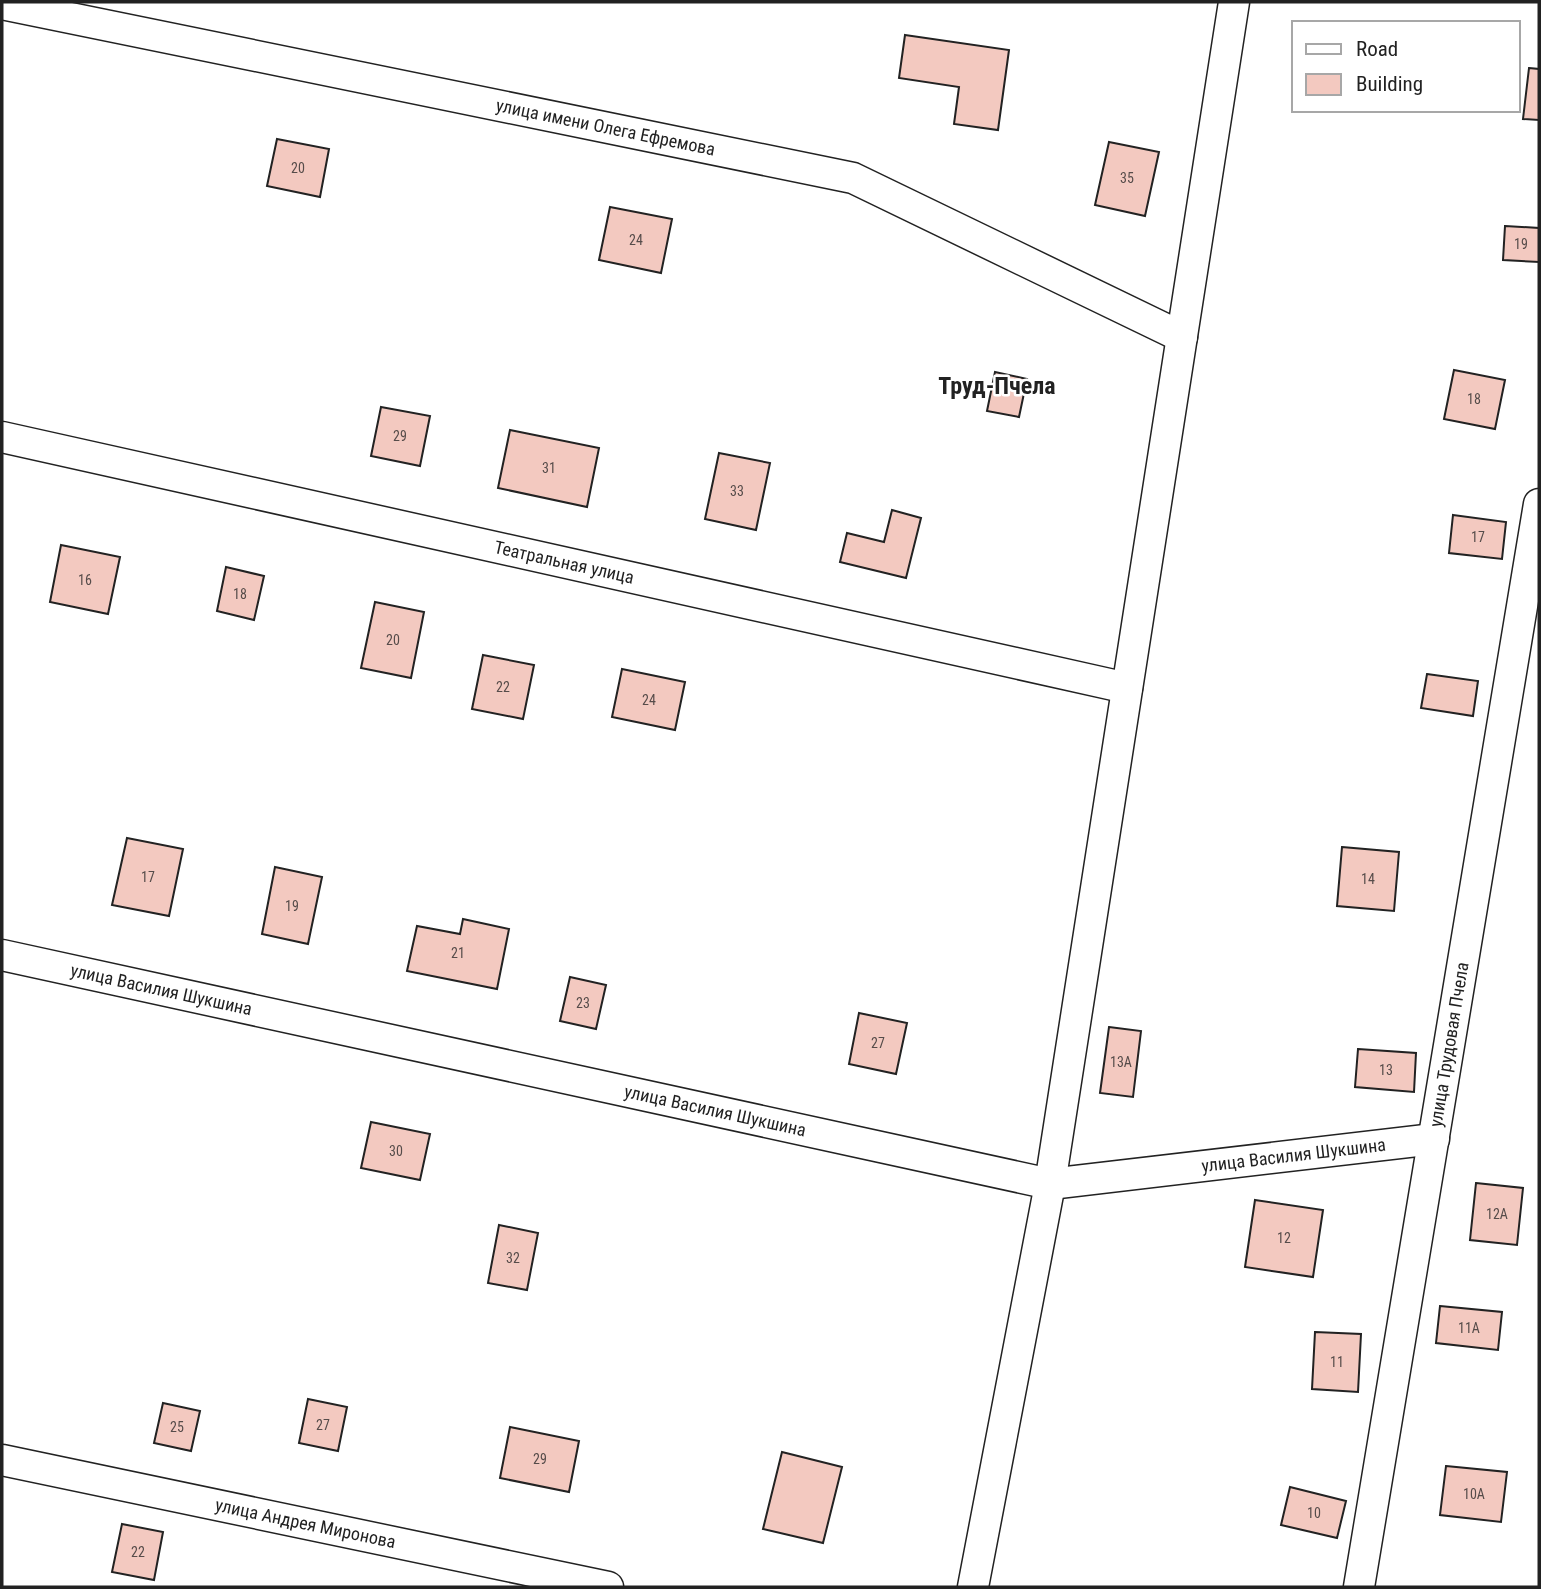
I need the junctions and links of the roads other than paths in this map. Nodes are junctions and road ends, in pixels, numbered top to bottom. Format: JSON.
{"nodes":[{"id":1,"x":1234,"y":2,"type":"edge"},
{"id":2,"x":2,"y":4,"type":"edge"},
{"id":3,"x":1182,"y":338,"type":"junction"},
{"id":4,"x":2,"y":438,"type":"edge"},
{"id":5,"x":1539,"y":503,"type":"edge"},
{"id":6,"x":1128,"y":688,"type":"junction"},
{"id":7,"x":2,"y":955,"type":"edge"},
{"id":8,"x":1434,"y":1139,"type":"junction"},
{"id":9,"x":1050,"y":1184,"type":"junction"},
{"id":10,"x":2,"y":1460,"type":"edge"},
{"id":11,"x":608,"y":1587,"type":"edge"},
{"id":12,"x":973,"y":1587,"type":"edge"},
{"id":13,"x":1359,"y":1587,"type":"edge"}],
"edges":[{"from":1,"to":3,"type":"street"},
{"from":2,"to":3,"type":"street","name":"улица имени Олега Ефремова"},
{"from":3,"to":6,"type":"street"},
{"from":4,"to":6,"type":"street","name":"Театральная улица"},
{"from":5,"to":8,"type":"street","name":"улица Трудовая Пчела"},
{"from":6,"to":9,"type":"street"},
{"from":7,"to":9,"type":"street","name":"улица Василия Шукшина"},
{"from":8,"to":9,"type":"street","name":"улица Василия Шукшина"},
{"from":8,"to":13,"type":"street","name":"улица Трудовая Пчела"},
{"from":9,"to":12,"type":"street"},
{"from":10,"to":11,"type":"street","name":"улица Андрея Миронова"}]}
